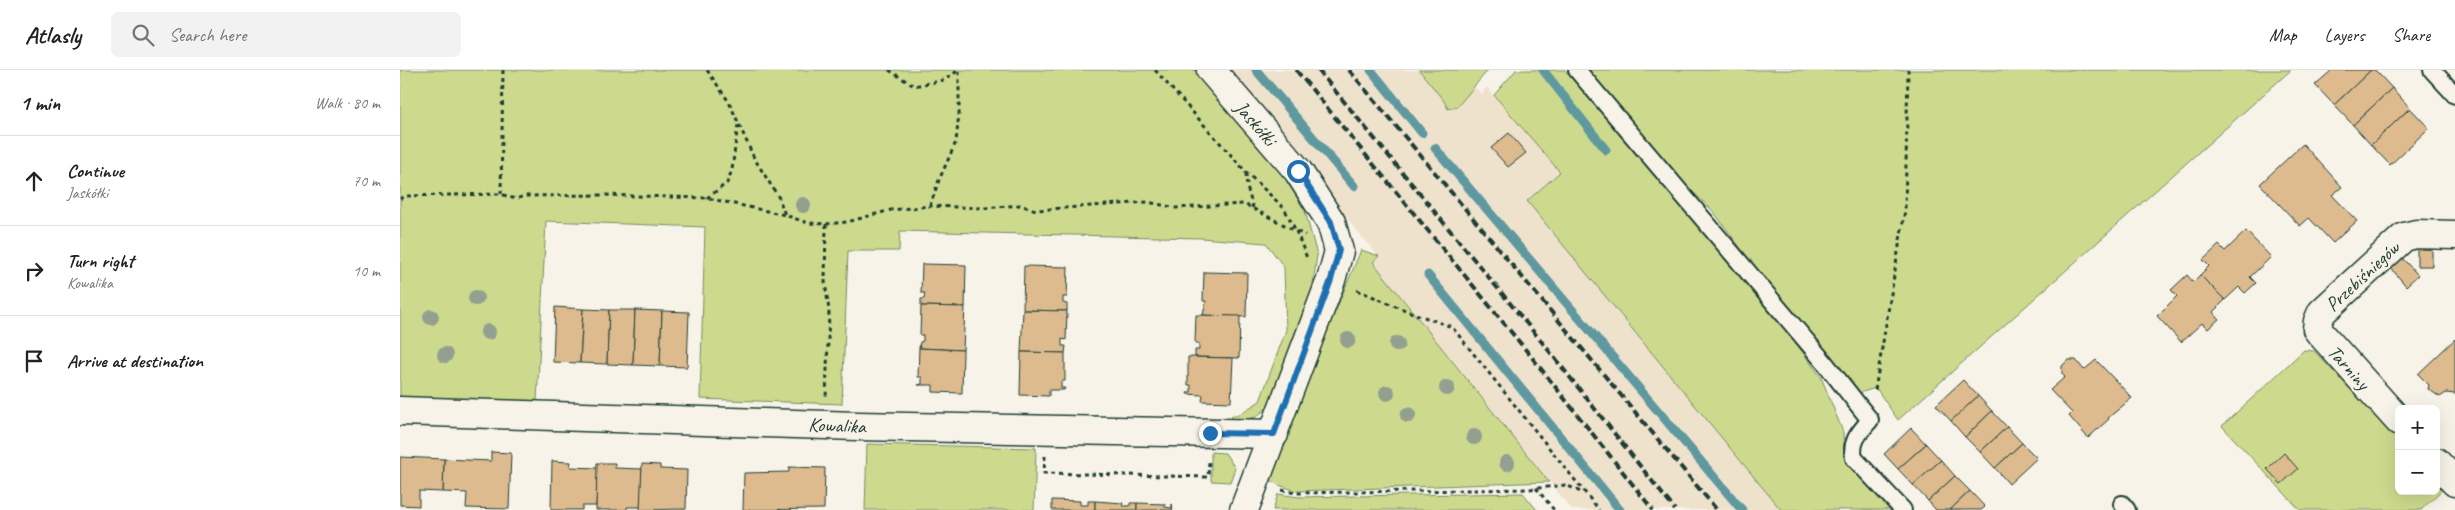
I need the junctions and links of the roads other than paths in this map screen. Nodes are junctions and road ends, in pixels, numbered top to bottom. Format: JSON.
{"nodes":[{"id":1,"x":1211,"y":70,"type":"edge"},
{"id":2,"x":1577,"y":70,"type":"edge"},
{"id":3,"x":2432,"y":70,"type":"edge"},
{"id":4,"x":2455,"y":95,"type":"edge"},
{"id":5,"x":2455,"y":235,"type":"edge"},
{"id":6,"x":2320,"y":334,"type":"joint"},
{"id":7,"x":400,"y":411,"type":"edge"},
{"id":8,"x":2395,"y":417,"type":"edge"},
{"id":9,"x":1274,"y":434,"type":"junction"},
{"id":10,"x":2440,"y":466,"type":"edge"},
{"id":11,"x":2455,"y":482,"type":"edge"},
{"id":12,"x":1244,"y":510,"type":"edge"},
{"id":13,"x":1903,"y":510,"type":"edge"}],
"edges":[{"from":1,"to":9,"type":"street","name":"Jaskółki"},
{"from":2,"to":13,"type":"lane"},
{"from":3,"to":4,"type":"lane"},
{"from":5,"to":6,"type":"street","name":"Przebiśniegów"},
{"from":6,"to":8,"type":"street","name":"Tarniny"},
{"from":7,"to":9,"type":"street","name":"Kowalika"},
{"from":9,"to":12,"type":"street","name":"Jaskółki"},
{"from":10,"to":11,"type":"street"}]}
